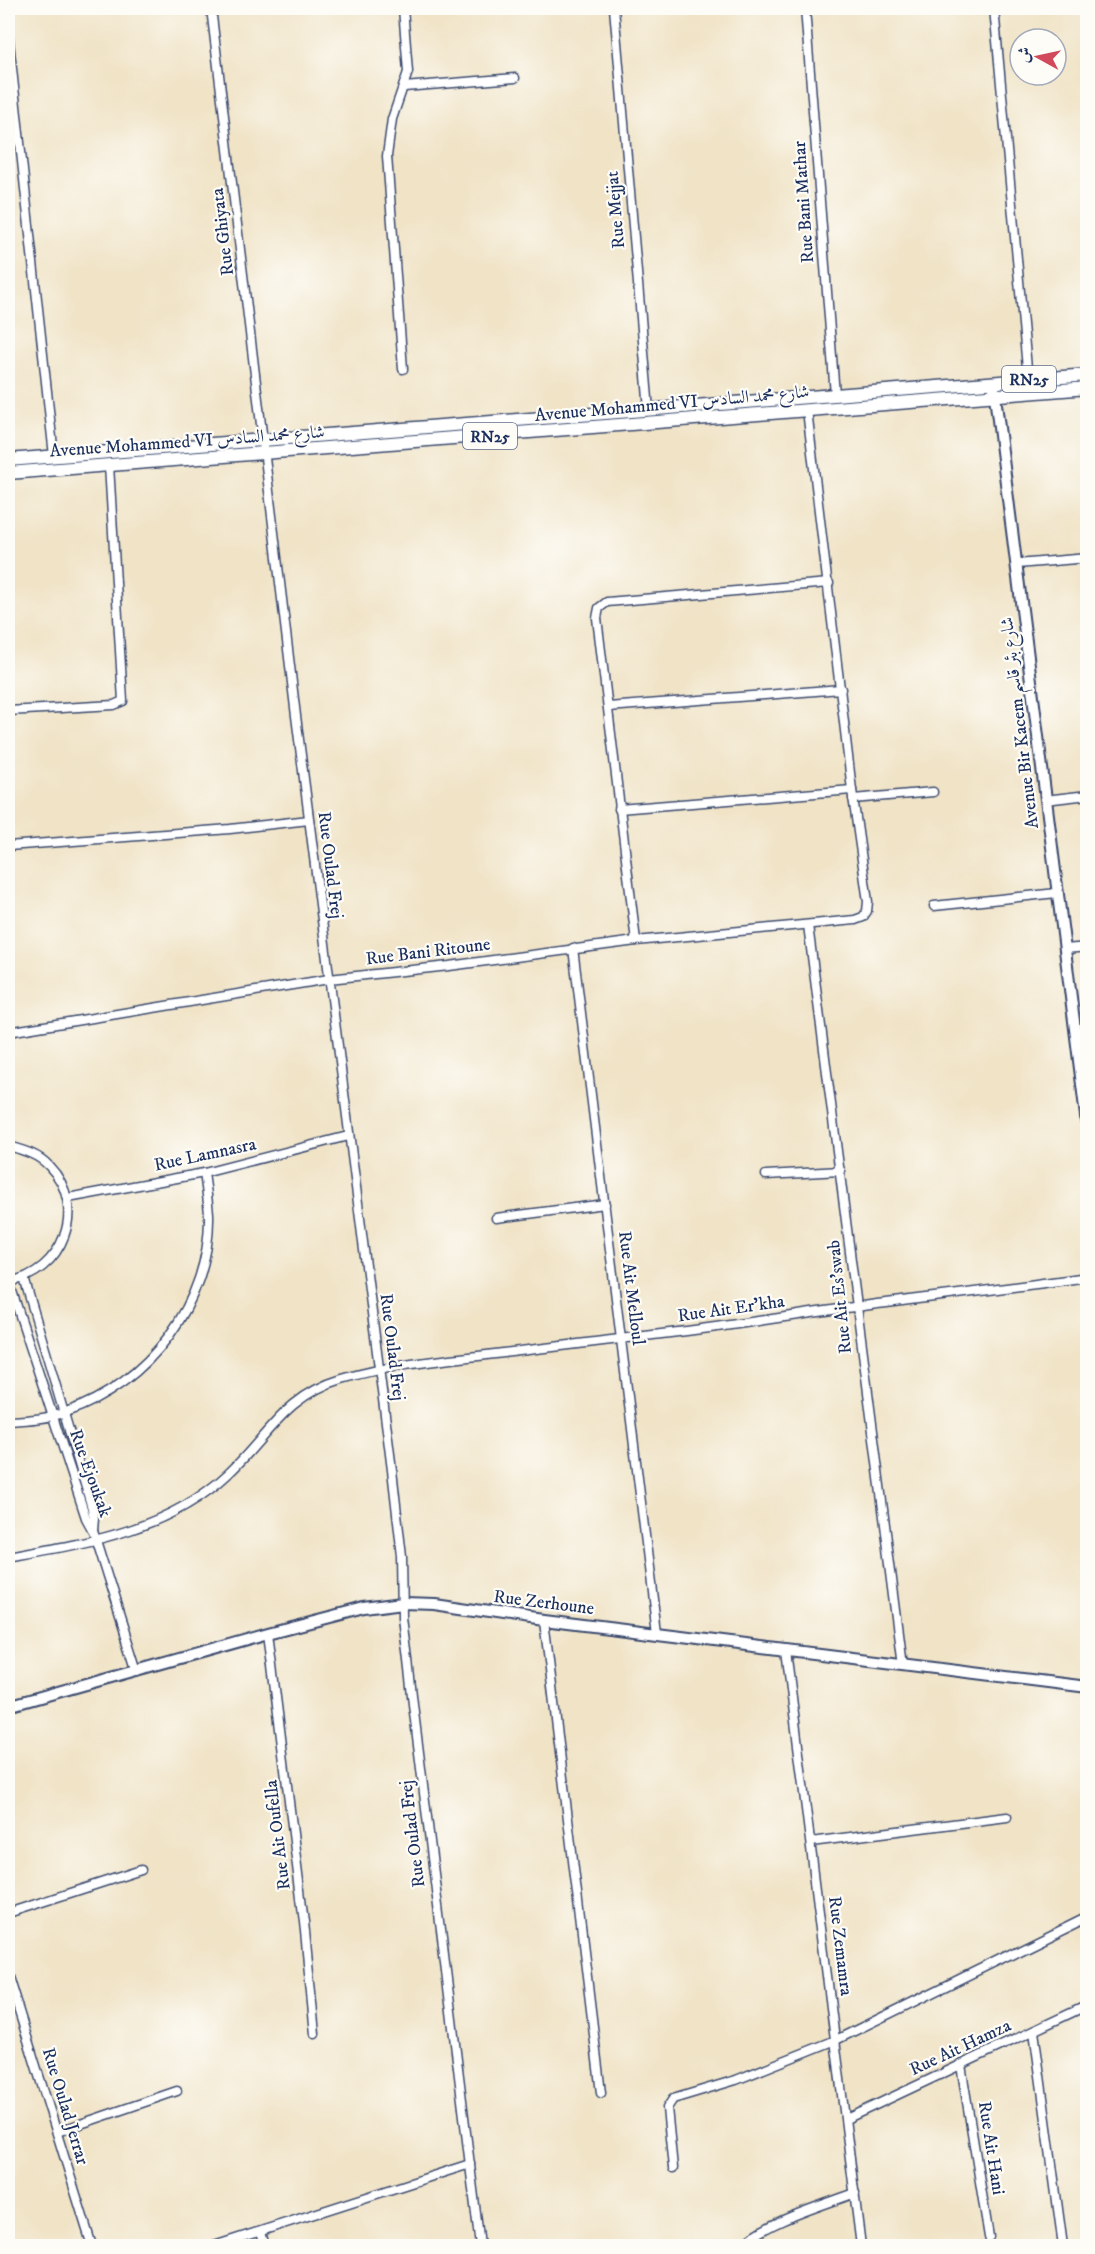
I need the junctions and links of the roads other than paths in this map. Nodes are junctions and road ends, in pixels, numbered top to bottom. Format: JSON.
{"nodes":[{"id":1,"x":211,"y":8,"type":"edge"},
{"id":2,"x":403,"y":8,"type":"edge"},
{"id":3,"x":614,"y":8,"type":"edge"},
{"id":4,"x":805,"y":8,"type":"edge"},
{"id":5,"x":994,"y":8,"type":"edge"},
{"id":6,"x":8,"y":32,"type":"edge"},
{"id":7,"x":515,"y":78,"type":"dead end"},
{"id":8,"x":404,"y":87,"type":"junction"},
{"id":9,"x":403,"y":369,"type":"dead end"},
{"id":10,"x":1088,"y":375,"type":"edge"},
{"id":11,"x":1028,"y":379,"type":"junction"},
{"id":12,"x":993,"y":382,"type":"junction"},
{"id":13,"x":1088,"y":388,"type":"edge"},
{"id":14,"x":835,"y":395,"type":"junction"},
{"id":15,"x":994,"y":395,"type":"junction"},
{"id":16,"x":649,"y":410,"type":"junction"},
{"id":17,"x":807,"y":410,"type":"junction"},
{"id":18,"x":264,"y":447,"type":"junction"},
{"id":19,"x":54,"y":456,"type":"junction"},
{"id":20,"x":8,"y":460,"type":"edge"},
{"id":21,"x":109,"y":465,"type":"junction"},
{"id":22,"x":8,"y":473,"type":"edge"},
{"id":23,"x":1088,"y":558,"type":"edge"},
{"id":24,"x":1017,"y":564,"type":"junction"},
{"id":25,"x":829,"y":584,"type":"junction"},
{"id":26,"x":841,"y":689,"type":"junction"},
{"id":27,"x":608,"y":707,"type":"junction"},
{"id":28,"x":8,"y":711,"type":"edge"},
{"id":29,"x":933,"y":792,"type":"dead end"},
{"id":30,"x":853,"y":795,"type":"junction"},
{"id":31,"x":1088,"y":795,"type":"edge"},
{"id":32,"x":1045,"y":800,"type":"junction"},
{"id":33,"x":620,"y":809,"type":"junction"},
{"id":34,"x":309,"y":820,"type":"junction"},
{"id":35,"x":8,"y":846,"type":"edge"},
{"id":36,"x":1057,"y":893,"type":"junction"},
{"id":37,"x":934,"y":906,"type":"dead end"},
{"id":38,"x":808,"y":925,"type":"junction"},
{"id":39,"x":636,"y":941,"type":"junction"},
{"id":40,"x":1088,"y":947,"type":"edge"},
{"id":41,"x":573,"y":948,"type":"junction"},
{"id":42,"x":1065,"y":949,"type":"junction"},
{"id":43,"x":329,"y":979,"type":"junction"},
{"id":44,"x":8,"y":1032,"type":"edge"},
{"id":45,"x":1088,"y":1132,"type":"edge"},
{"id":46,"x":348,"y":1136,"type":"junction"},
{"id":47,"x":8,"y":1146,"type":"edge"},
{"id":48,"x":841,"y":1171,"type":"junction"},
{"id":49,"x":204,"y":1173,"type":"junction"},
{"id":50,"x":766,"y":1176,"type":"dead end"},
{"id":51,"x":68,"y":1198,"type":"junction"},
{"id":52,"x":605,"y":1204,"type":"junction"},
{"id":53,"x":496,"y":1218,"type":"dead end"},
{"id":54,"x":1088,"y":1277,"type":"edge"},
{"id":55,"x":24,"y":1278,"type":"junction"},
{"id":56,"x":8,"y":1282,"type":"edge"},
{"id":57,"x":857,"y":1307,"type":"junction"},
{"id":58,"x":621,"y":1338,"type":"junction"},
{"id":59,"x":379,"y":1370,"type":"junction"},
{"id":60,"x":65,"y":1413,"type":"junction"},
{"id":61,"x":53,"y":1416,"type":"junction"},
{"id":62,"x":8,"y":1421,"type":"edge"},
{"id":63,"x":93,"y":1531,"type":"junction"},
{"id":64,"x":96,"y":1541,"type":"junction"},
{"id":65,"x":8,"y":1557,"type":"edge"},
{"id":66,"x":403,"y":1603,"type":"junction"},
{"id":67,"x":544,"y":1620,"type":"junction"},
{"id":68,"x":268,"y":1633,"type":"junction"},
{"id":69,"x":657,"y":1633,"type":"junction"},
{"id":70,"x":786,"y":1650,"type":"junction"},
{"id":71,"x":903,"y":1665,"type":"junction"},
{"id":72,"x":137,"y":1671,"type":"junction"},
{"id":73,"x":1088,"y":1687,"type":"edge"},
{"id":74,"x":8,"y":1706,"type":"edge"},
{"id":75,"x":1007,"y":1817,"type":"dead end"},
{"id":76,"x":811,"y":1842,"type":"junction"},
{"id":77,"x":141,"y":1870,"type":"dead end"},
{"id":78,"x":8,"y":1914,"type":"edge"},
{"id":79,"x":1088,"y":1916,"type":"edge"},
{"id":80,"x":8,"y":1976,"type":"edge"},
{"id":81,"x":1088,"y":2005,"type":"edge"},
{"id":82,"x":1035,"y":2031,"type":"junction"},
{"id":83,"x":315,"y":2034,"type":"dead end"},
{"id":84,"x":836,"y":2040,"type":"junction"},
{"id":85,"x":961,"y":2065,"type":"junction"},
{"id":86,"x":177,"y":2091,"type":"dead end"},
{"id":87,"x":601,"y":2093,"type":"dead end"},
{"id":88,"x":846,"y":2119,"type":"junction"},
{"id":89,"x":57,"y":2132,"type":"junction"},
{"id":90,"x":470,"y":2164,"type":"junction"},
{"id":91,"x":673,"y":2168,"type":"dead end"},
{"id":92,"x":855,"y":2193,"type":"junction"},
{"id":93,"x":260,"y":2232,"type":"junction"},
{"id":94,"x":989,"y":2237,"type":"dead end"},
{"id":95,"x":92,"y":2247,"type":"edge"},
{"id":96,"x":214,"y":2247,"type":"edge"},
{"id":97,"x":264,"y":2247,"type":"edge"},
{"id":98,"x":480,"y":2247,"type":"edge"},
{"id":99,"x":742,"y":2247,"type":"edge"},
{"id":100,"x":861,"y":2247,"type":"edge"},
{"id":101,"x":1063,"y":2247,"type":"edge"}],
"edges":[{"from":1,"to":18,"type":"street","name":"Rue Ghiyata"},
{"from":2,"to":8,"type":"street"},
{"from":3,"to":16,"type":"street","name":"Rue Mejjat"},
{"from":4,"to":14,"type":"street","name":"Rue Bani Mathar"},
{"from":5,"to":11,"type":"street"},
{"from":6,"to":19,"type":"street"},
{"from":7,"to":8,"type":"street"},
{"from":8,"to":9,"type":"street"},
{"from":10,"to":11,"type":"main road","name":"Avenue Mohammed VI شارع محمد السادس","number":"RN25"},
{"from":11,"to":12,"type":"main road","name":"Avenue Mohammed VI شارع محمد السادس","number":"RN25"},
{"from":12,"to":14,"type":"main road","name":"Avenue Mohammed VI شارع محمد السادس","number":"RN25"},
{"from":12,"to":15,"type":"street","name":"Avenue Bir Kacem شارع بئر قاسم"},
{"from":13,"to":15,"type":"main road","name":"Avenue Mohammed VI شارع محمد السادس","number":"RN25"},
{"from":14,"to":16,"type":"main road","name":"Avenue Mohammed VI شارع محمد السادس","number":"RN25"},
{"from":15,"to":17,"type":"main road","name":"Avenue Mohammed VI شارع محمد السادس","number":"RN25"},
{"from":15,"to":24,"type":"street","name":"Avenue Bir Kacem شارع بئر قاسم"},
{"from":16,"to":18,"type":"main road","name":"Avenue Mohammed VI شارع محمد السادس","number":"RN25"},
{"from":17,"to":18,"type":"main road","name":"Avenue Mohammed VI شارع محمد السادس","number":"RN25"},
{"from":17,"to":25,"type":"street"},
{"from":18,"to":19,"type":"main road","name":"Avenue Mohammed VI شارع محمد السادس","number":"RN25"},
{"from":18,"to":21,"type":"main road","name":"Avenue Mohammed VI شارع محمد السادس","number":"RN25"},
{"from":18,"to":34,"type":"street","name":"Rue Oulad Frej"},
{"from":19,"to":20,"type":"main road","name":"Avenue Mohammed VI شارع محمد السادس","number":"RN25"},
{"from":21,"to":22,"type":"main road","name":"Avenue Mohammed VI شارع محمد السادس","number":"RN25"},
{"from":21,"to":28,"type":"street"},
{"from":23,"to":24,"type":"street"},
{"from":24,"to":32,"type":"street","name":"Avenue Bir Kacem شارع بئر قاسم"},
{"from":25,"to":26,"type":"street"},
{"from":25,"to":27,"type":"street"},
{"from":26,"to":27,"type":"street"},
{"from":26,"to":30,"type":"street"},
{"from":27,"to":33,"type":"street"},
{"from":29,"to":30,"type":"street"},
{"from":30,"to":33,"type":"street"},
{"from":30,"to":38,"type":"street","name":"Rue Bani Ritoune"},
{"from":31,"to":32,"type":"street"},
{"from":32,"to":36,"type":"street","name":"Avenue Bir Kacem شارع بئر قاسم"},
{"from":33,"to":39,"type":"street"},
{"from":34,"to":35,"type":"street"},
{"from":34,"to":43,"type":"street","name":"Rue Oulad Frej"},
{"from":36,"to":37,"type":"street"},
{"from":36,"to":42,"type":"street","name":"Avenue Bir Kacem شارع بئر قاسم"},
{"from":38,"to":39,"type":"street","name":"Rue Bani Ritoune"},
{"from":38,"to":48,"type":"street","name":"Rue Ait Es'swab"},
{"from":39,"to":41,"type":"street","name":"Rue Bani Ritoune"},
{"from":40,"to":42,"type":"street"},
{"from":41,"to":43,"type":"street","name":"Rue Bani Ritoune"},
{"from":41,"to":52,"type":"street","name":"Rue Ait Melloul"},
{"from":42,"to":45,"type":"street","name":"Avenue Bir Kacem شارع بئر قاسم"},
{"from":43,"to":44,"type":"street","name":"Rue Bani Ritoune"},
{"from":43,"to":46,"type":"street","name":"Rue Oulad Frej"},
{"from":46,"to":49,"type":"street","name":"Rue Lamnasra"},
{"from":46,"to":59,"type":"street","name":"Rue Oulad Frej"},
{"from":47,"to":51,"type":"street"},
{"from":48,"to":50,"type":"street"},
{"from":48,"to":57,"type":"street","name":"Rue Ait Es'swab"},
{"from":49,"to":51,"type":"street","name":"Rue Lamnasra"},
{"from":49,"to":60,"type":"street"},
{"from":51,"to":55,"type":"street"},
{"from":52,"to":53,"type":"street"},
{"from":52,"to":58,"type":"street","name":"Rue Ait Melloul"},
{"from":54,"to":57,"type":"street","name":"Rue Ait Er'kha"},
{"from":55,"to":56,"type":"street"},
{"from":55,"to":60,"type":"street","name":"Rue Ejoukak"},
{"from":56,"to":61,"type":"street","name":"Rue Ejoukak"},
{"from":57,"to":58,"type":"street","name":"Rue Ait Er'kha"},
{"from":57,"to":71,"type":"street","name":"Rue Ait Es'swab"},
{"from":58,"to":59,"type":"street","name":"Rue Ait Er'kha"},
{"from":58,"to":69,"type":"street","name":"Rue Ait Melloul"},
{"from":59,"to":64,"type":"street","name":"Rue Ait Er'kha"},
{"from":59,"to":66,"type":"street","name":"Rue Oulad Frej"},
{"from":60,"to":61,"type":"street"},
{"from":60,"to":63,"type":"street","name":"Rue Ejoukak"},
{"from":61,"to":62,"type":"street"},
{"from":61,"to":63,"type":"street","name":"Rue Ejoukak"},
{"from":63,"to":64,"type":"street","name":"Rue Ejoukak"},
{"from":64,"to":65,"type":"street","name":"Rue Ait Er'kha"},
{"from":64,"to":72,"type":"street","name":"Rue Ejoukak"},
{"from":66,"to":67,"type":"street","name":"Rue Zerhoune"},
{"from":66,"to":68,"type":"street","name":"Rue Zerhoune"},
{"from":66,"to":90,"type":"street","name":"Rue Oulad Frej"},
{"from":67,"to":69,"type":"street","name":"Rue Zerhoune"},
{"from":67,"to":87,"type":"street"},
{"from":68,"to":72,"type":"street","name":"Rue Zerhoune"},
{"from":68,"to":83,"type":"street","name":"Rue Ait Oufella"},
{"from":69,"to":70,"type":"street","name":"Rue Zerhoune"},
{"from":70,"to":71,"type":"street","name":"Rue Zerhoune"},
{"from":70,"to":76,"type":"street","name":"Rue Zemamra"},
{"from":71,"to":73,"type":"street","name":"Rue Zerhoune"},
{"from":72,"to":74,"type":"street","name":"Rue Zerhoune"},
{"from":75,"to":76,"type":"street"},
{"from":76,"to":84,"type":"street","name":"Rue Zemamra"},
{"from":77,"to":78,"type":"street"},
{"from":79,"to":84,"type":"street"},
{"from":80,"to":89,"type":"street","name":"Rue Oulad Jerrar"},
{"from":81,"to":82,"type":"street","name":"Rue Ait Hamza"},
{"from":82,"to":85,"type":"street","name":"Rue Ait Hamza"},
{"from":82,"to":101,"type":"street"},
{"from":84,"to":88,"type":"street","name":"Rue Zemamra"},
{"from":84,"to":91,"type":"street"},
{"from":85,"to":88,"type":"street","name":"Rue Ait Hamza"},
{"from":85,"to":94,"type":"street","name":"Rue Ait Hani"},
{"from":86,"to":89,"type":"street"},
{"from":88,"to":92,"type":"street","name":"Rue Zemamra"},
{"from":89,"to":95,"type":"street","name":"Rue Oulad Jerrar"},
{"from":90,"to":93,"type":"street"},
{"from":90,"to":98,"type":"street","name":"Rue Oulad Frej"},
{"from":92,"to":99,"type":"street"},
{"from":92,"to":100,"type":"street","name":"Rue Zemamra"},
{"from":93,"to":96,"type":"street"},
{"from":93,"to":97,"type":"street"}]}
